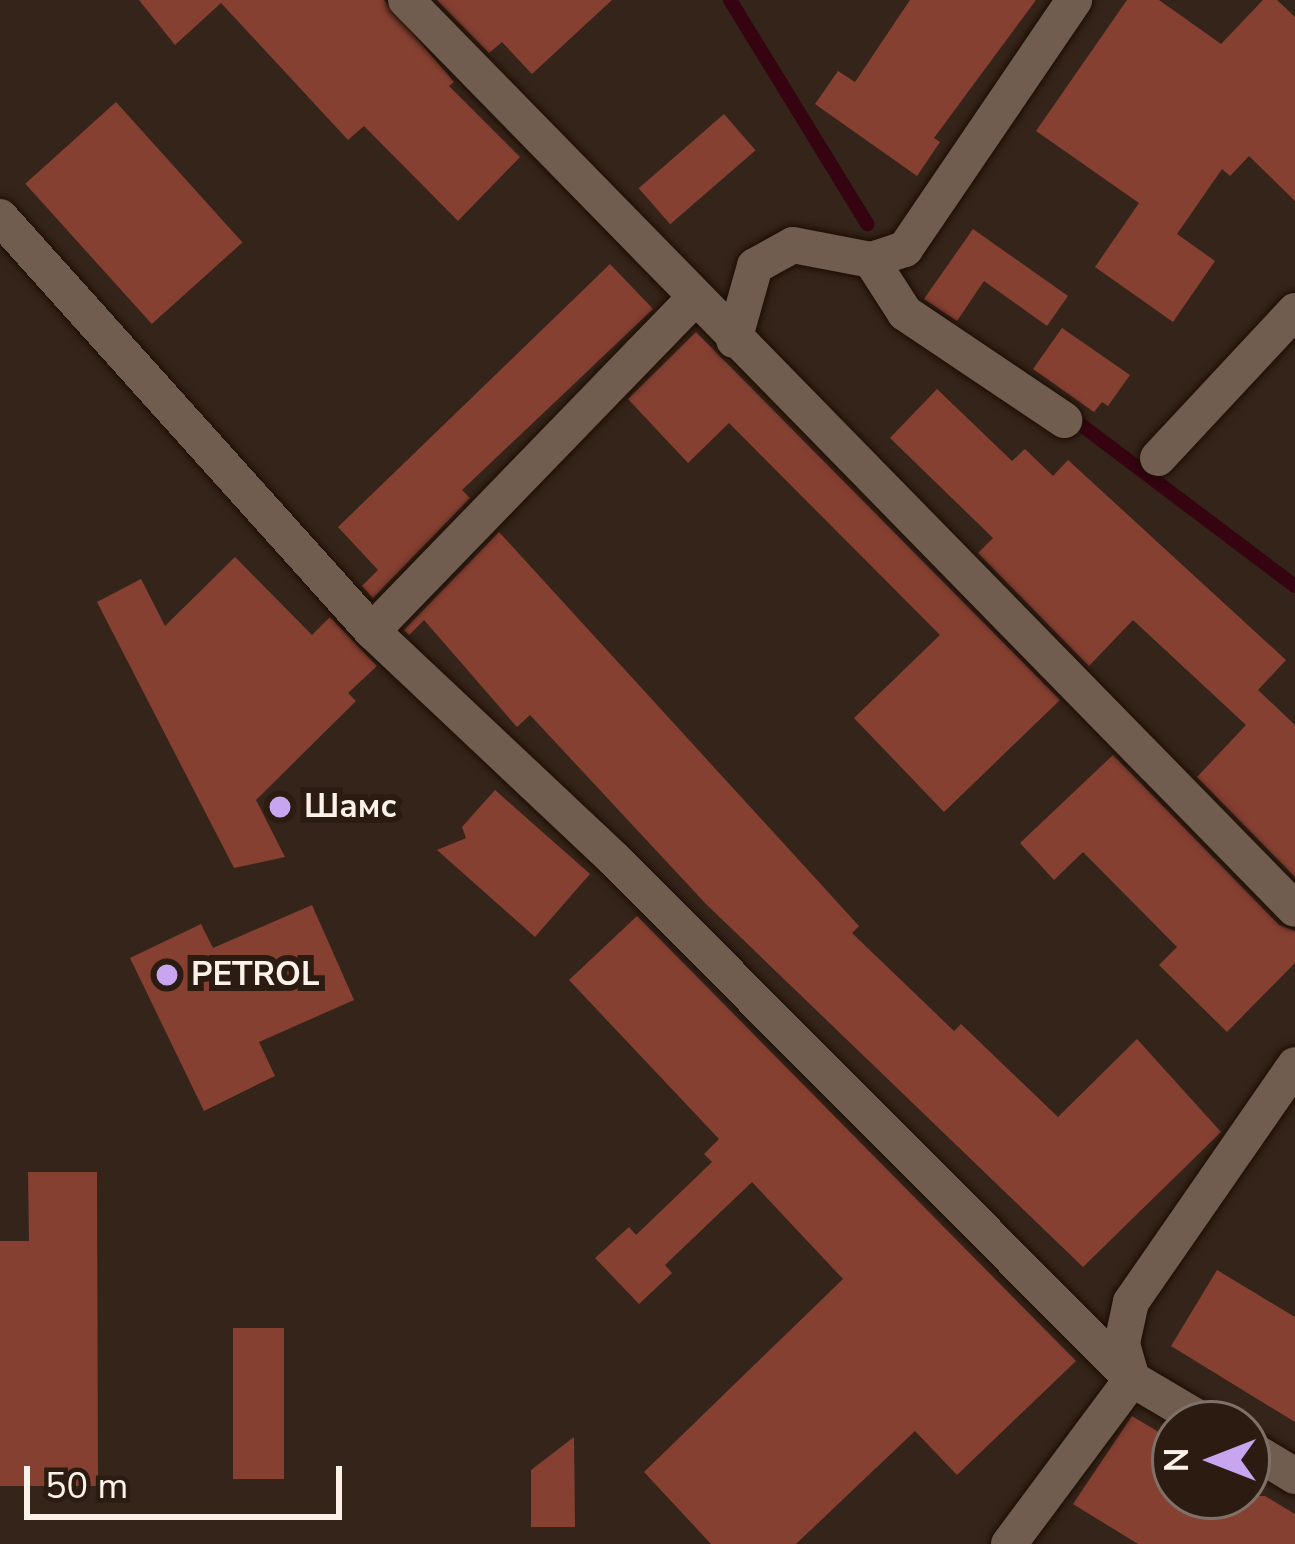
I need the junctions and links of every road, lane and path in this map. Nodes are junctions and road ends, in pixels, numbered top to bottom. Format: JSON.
{"nodes":[{"id":1,"x":406,"y":0,"type":"edge"},
{"id":2,"x":1074,"y":0,"type":"edge"},
{"id":3,"x":0,"y":218,"type":"edge"},
{"id":4,"x":888,"y":255,"type":"junction"},
{"id":5,"x":694,"y":299,"type":"junction"},
{"id":6,"x":1295,"y":311,"type":"edge"},
{"id":7,"x":734,"y":340,"type":"junction"},
{"id":8,"x":1064,"y":420,"type":"dead end"},
{"id":9,"x":1158,"y":458,"type":"dead end"},
{"id":10,"x":372,"y":631,"type":"junction"},
{"id":11,"x":1295,"y":909,"type":"edge"},
{"id":12,"x":1295,"y":1065,"type":"edge"},
{"id":13,"x":1132,"y":1379,"type":"junction"},
{"id":14,"x":1167,"y":1400,"type":"edge"},
{"id":15,"x":1009,"y":1544,"type":"edge"}],
"edges":[{"from":1,"to":5,"type":"street"},
{"from":2,"to":4,"type":"street"},
{"from":3,"to":10,"type":"street"},
{"from":4,"to":7,"type":"street"},
{"from":4,"to":8,"type":"street"},
{"from":5,"to":7,"type":"street"},
{"from":5,"to":10,"type":"street"},
{"from":6,"to":9,"type":"street"},
{"from":7,"to":11,"type":"street"},
{"from":10,"to":13,"type":"street"},
{"from":12,"to":13,"type":"street"},
{"from":13,"to":14,"type":"street"},
{"from":13,"to":15,"type":"street"}]}
